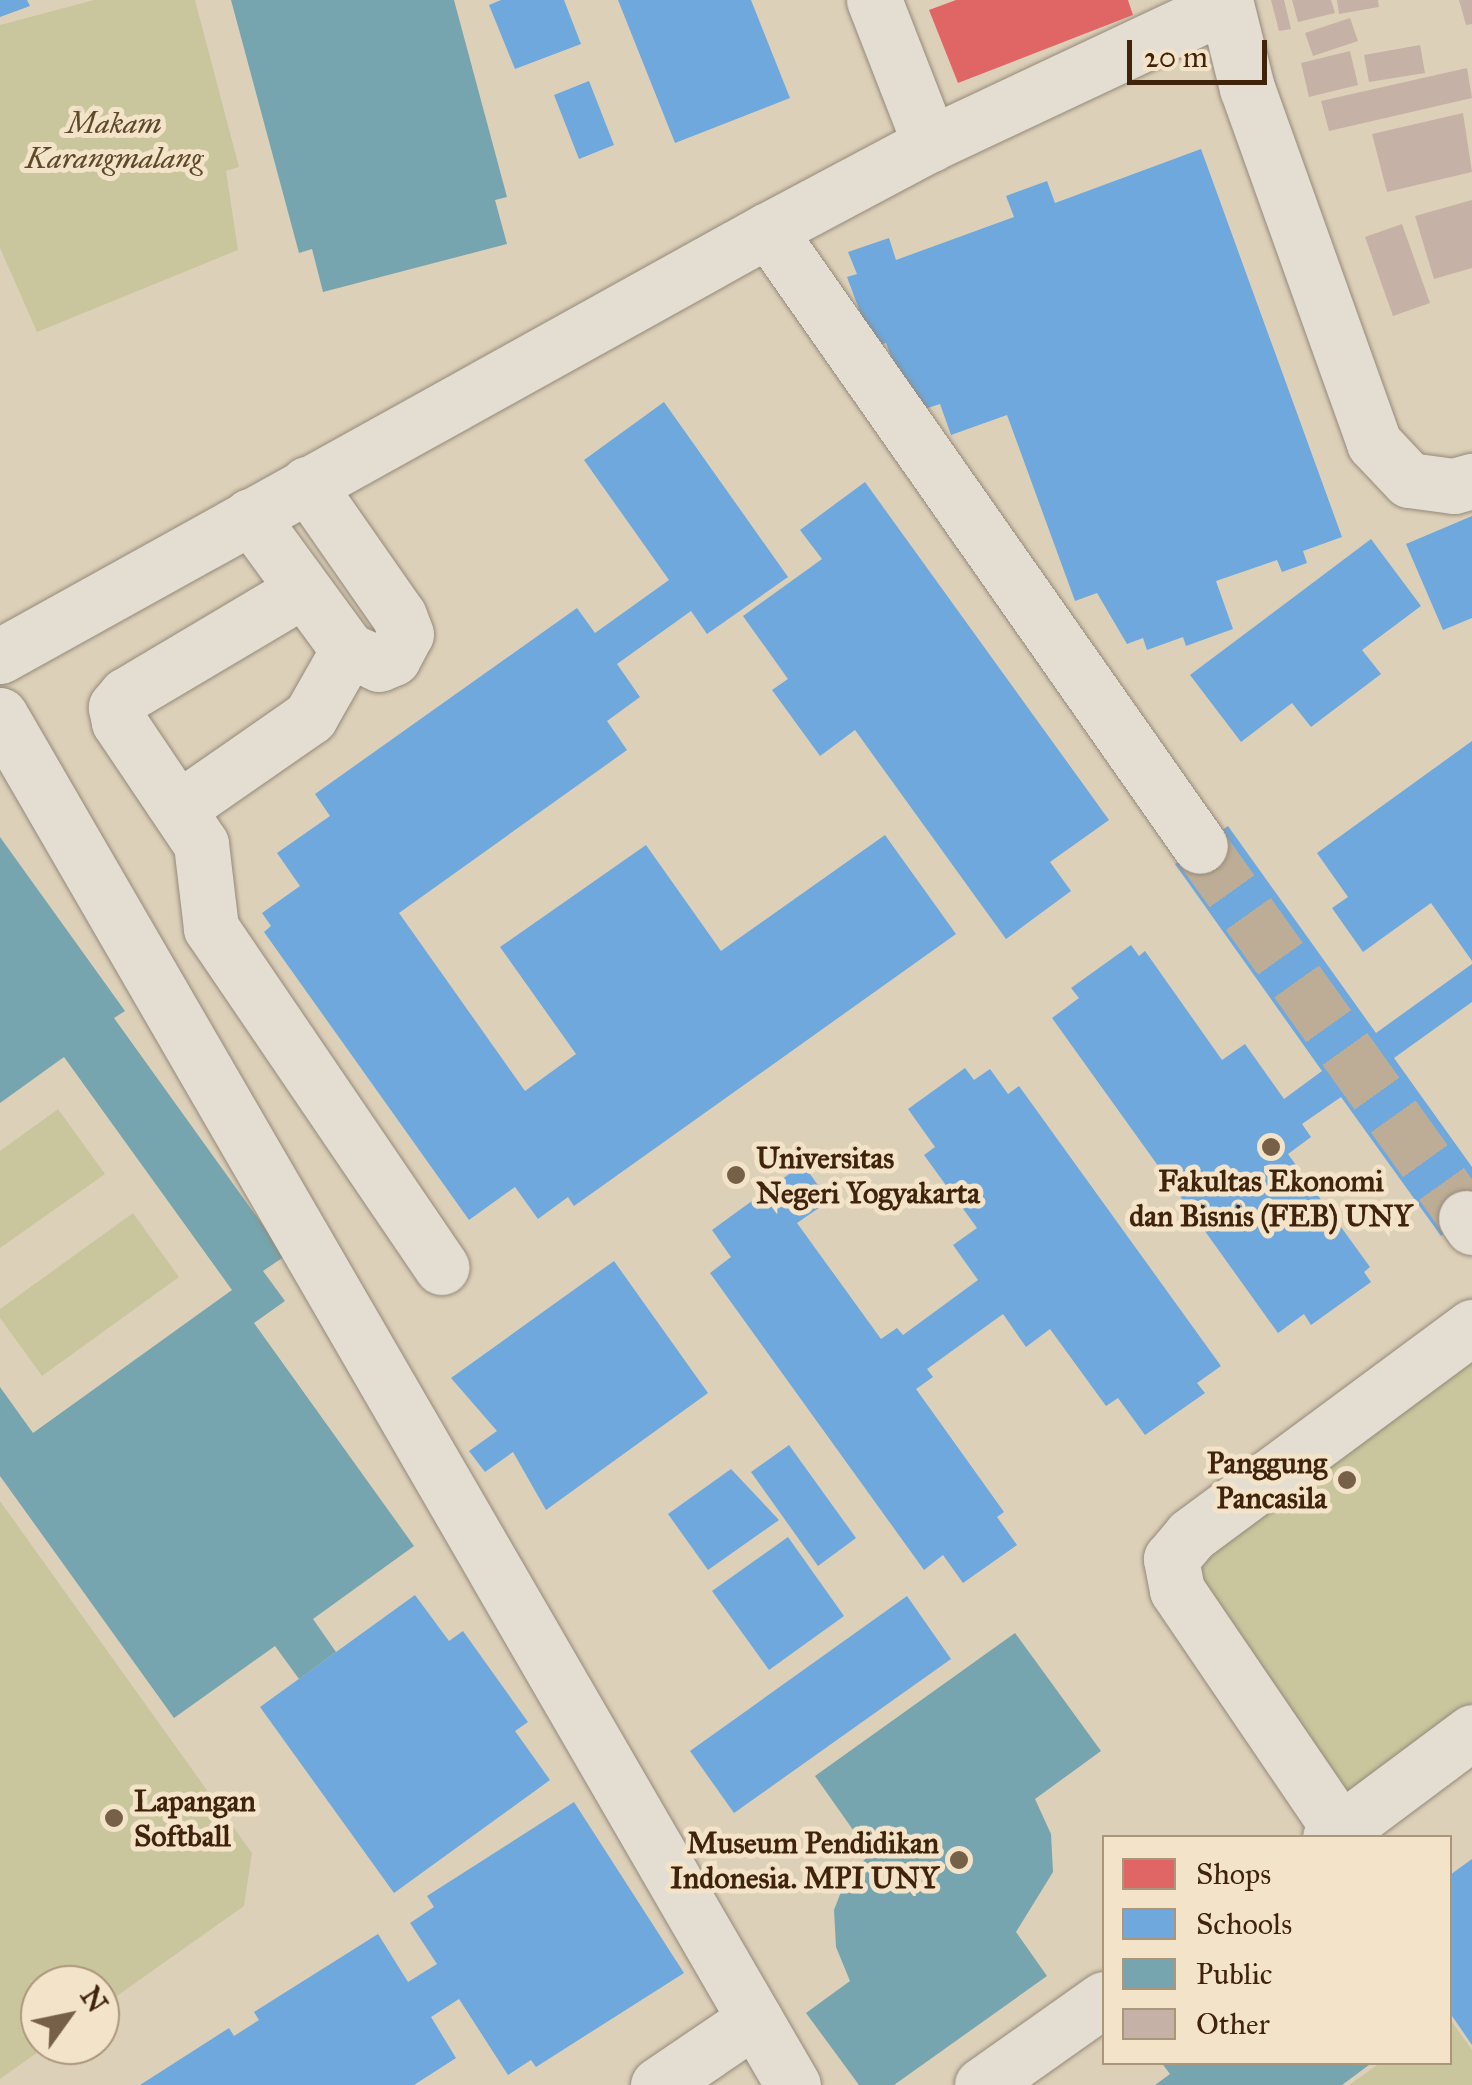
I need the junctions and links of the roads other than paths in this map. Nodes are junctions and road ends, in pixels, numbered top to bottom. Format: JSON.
{"nodes":[{"id":1,"x":874,"y":0,"type":"edge"},
{"id":2,"x":1225,"y":3,"type":"edge"},
{"id":3,"x":930,"y":144,"type":"junction"},
{"id":4,"x":768,"y":230,"type":"junction"},
{"id":5,"x":1472,"y":481,"type":"edge"},
{"id":6,"x":307,"y":484,"type":"junction"},
{"id":7,"x":250,"y":516,"type":"junction"},
{"id":8,"x":303,"y":590,"type":"junction"},
{"id":9,"x":348,"y":650,"type":"junction"},
{"id":10,"x":0,"y":656,"type":"edge"},
{"id":11,"x":0,"y":715,"type":"edge"},
{"id":12,"x":179,"y":808,"type":"junction"},
{"id":13,"x":1200,"y":846,"type":"tunnel mouth"},
{"id":14,"x":318,"y":1090,"type":"junction"},
{"id":15,"x":246,"y":1137,"type":"junction"},
{"id":16,"x":442,"y":1266,"type":"dead end"},
{"id":17,"x":1472,"y":1327,"type":"edge"},
{"id":18,"x":1472,"y":1732,"type":"edge"},
{"id":19,"x":1335,"y":1834,"type":"edge"},
{"id":20,"x":1102,"y":1999,"type":"edge"},
{"id":21,"x":755,"y":2019,"type":"junction"},
{"id":22,"x":658,"y":2085,"type":"edge"},
{"id":23,"x":793,"y":2085,"type":"edge"},
{"id":24,"x":982,"y":2085,"type":"edge"}],
"edges":[{"from":1,"to":3,"type":"street"},
{"from":2,"to":3,"type":"street"},
{"from":2,"to":5,"type":"street"},
{"from":3,"to":4,"type":"street"},
{"from":4,"to":6,"type":"street"},
{"from":4,"to":13,"type":"street"},
{"from":6,"to":7,"type":"street"},
{"from":6,"to":9,"type":"street"},
{"from":7,"to":8,"type":"street"},
{"from":7,"to":10,"type":"street"},
{"from":8,"to":9,"type":"street"},
{"from":8,"to":12,"type":"street"},
{"from":9,"to":12,"type":"street"},
{"from":11,"to":15,"type":"street"},
{"from":12,"to":14,"type":"street"},
{"from":14,"to":15,"type":"street"},
{"from":14,"to":16,"type":"street"},
{"from":15,"to":21,"type":"street"},
{"from":17,"to":19,"type":"street"},
{"from":18,"to":19,"type":"street"},
{"from":20,"to":24,"type":"street"},
{"from":21,"to":22,"type":"street"},
{"from":21,"to":23,"type":"street"}]}
